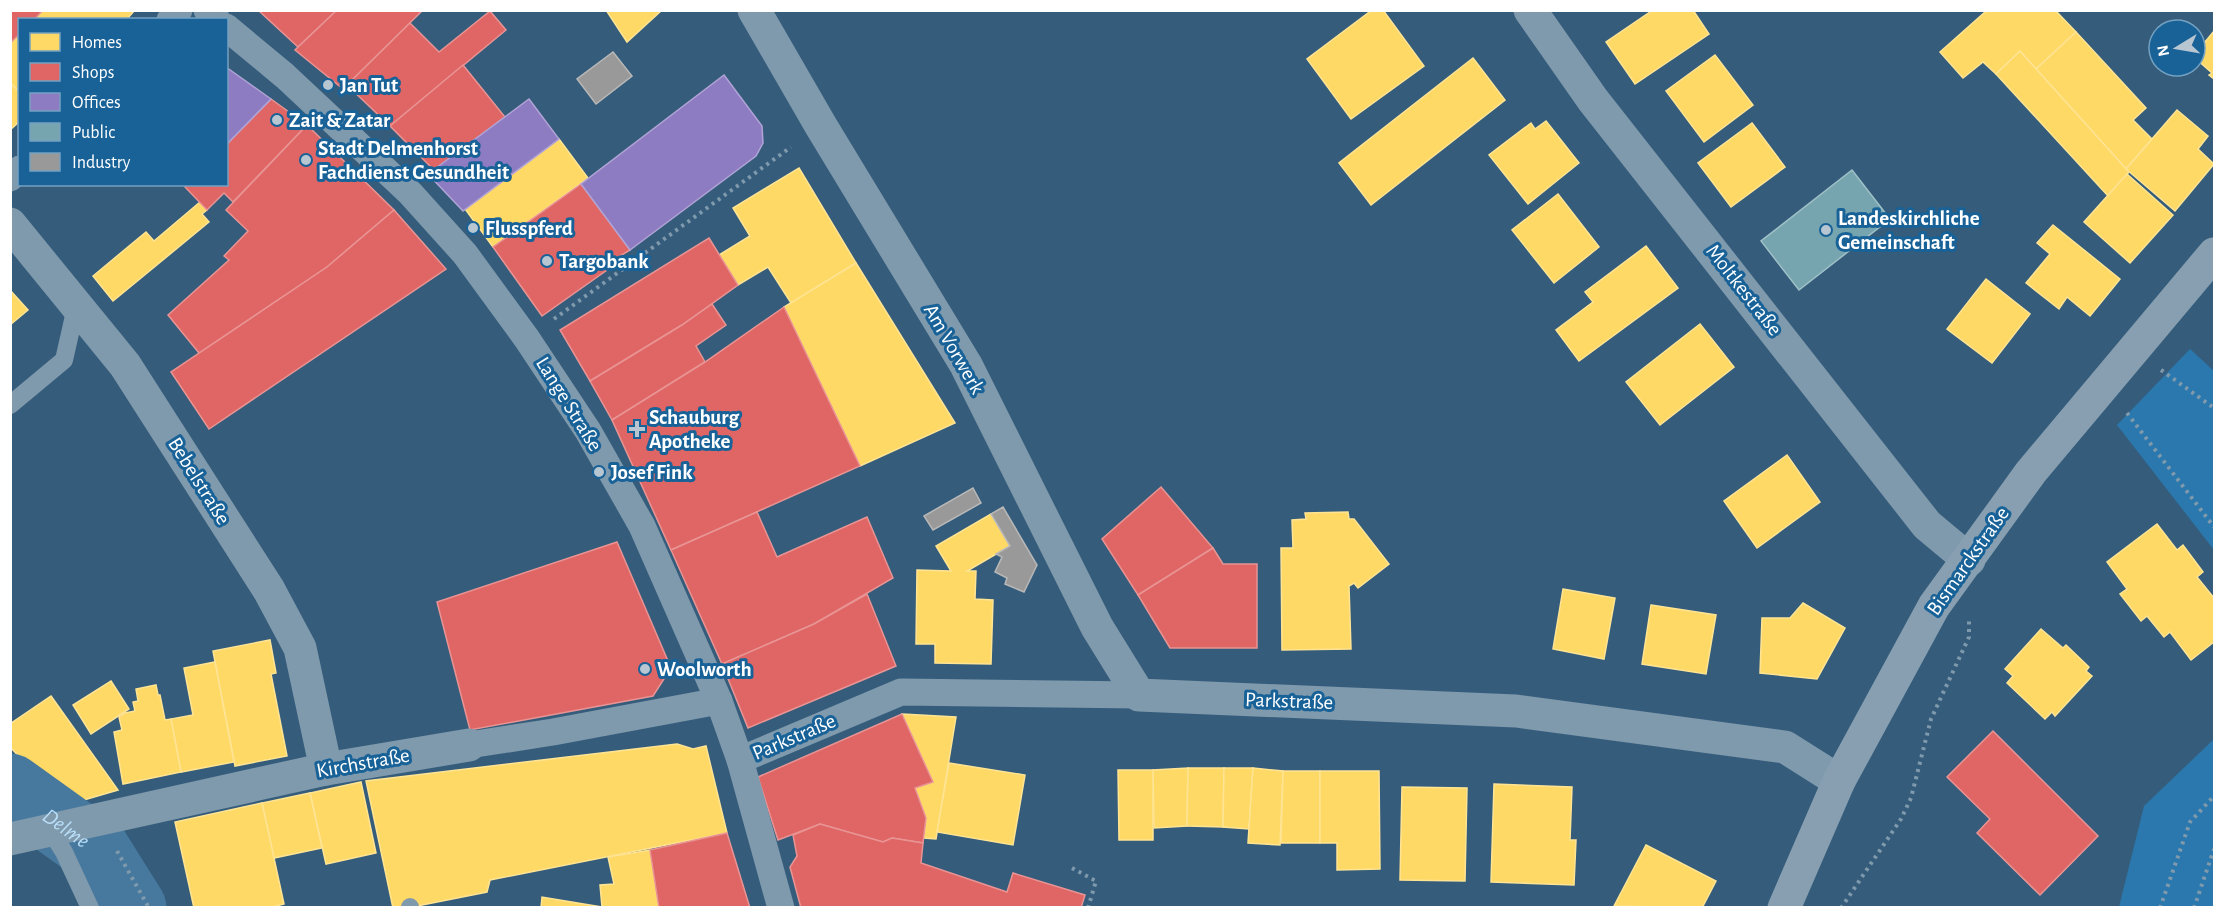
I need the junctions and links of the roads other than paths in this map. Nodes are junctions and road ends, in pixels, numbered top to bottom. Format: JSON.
{"nodes":[{"id":1,"x":754,"y":10,"type":"edge"},
{"id":2,"x":1530,"y":10,"type":"edge"},
{"id":3,"x":228,"y":29,"type":"edge"},
{"id":4,"x":10,"y":224,"type":"edge"},
{"id":5,"x":2214,"y":254,"type":"edge"},
{"id":6,"x":76,"y":307,"type":"junction"},
{"id":7,"x":10,"y":405,"type":"edge"},
{"id":8,"x":1969,"y":560,"type":"junction"},
{"id":9,"x":1139,"y":695,"type":"junction"},
{"id":10,"x":719,"y":701,"type":"junction"},
{"id":11,"x":469,"y":745,"type":"joint"},
{"id":12,"x":740,"y":760,"type":"junction"},
{"id":13,"x":326,"y":769,"type":"junction"},
{"id":14,"x":1839,"y":781,"type":"junction"},
{"id":15,"x":50,"y":830,"type":"junction"},
{"id":16,"x":10,"y":839,"type":"edge"},
{"id":17,"x":90,"y":908,"type":"edge"},
{"id":18,"x":781,"y":908,"type":"edge"},
{"id":19,"x":1784,"y":908,"type":"edge"}],
"edges":[{"from":1,"to":9,"type":"street","name":"Am Vorwerk"},
{"from":2,"to":8,"type":"street","name":"Moltkestraße"},
{"from":3,"to":10,"type":"street","name":"Lange Straße"},
{"from":4,"to":6,"type":"street","name":"Bebelstraße"},
{"from":5,"to":8,"type":"main road","name":"Bismarckstraße"},
{"from":6,"to":7,"type":"lane"},
{"from":6,"to":13,"type":"street","name":"Bebelstraße"},
{"from":8,"to":14,"type":"main road","name":"Bismarckstraße"},
{"from":9,"to":12,"type":"street","name":"Parkstraße"},
{"from":9,"to":14,"type":"street","name":"Parkstraße"},
{"from":10,"to":11,"type":"street","name":"Kirchstraße"},
{"from":10,"to":12,"type":"street","name":"Lange Straße"},
{"from":11,"to":13,"type":"street","name":"Kirchstraße"},
{"from":12,"to":18,"type":"street","name":"Lange Straße"},
{"from":13,"to":15,"type":"street","name":"Kirchstraße"},
{"from":14,"to":19,"type":"main road","name":"Bismarckstraße"},
{"from":15,"to":16,"type":"street","name":"Kirchstraße"},
{"from":15,"to":17,"type":"lane"}]}
